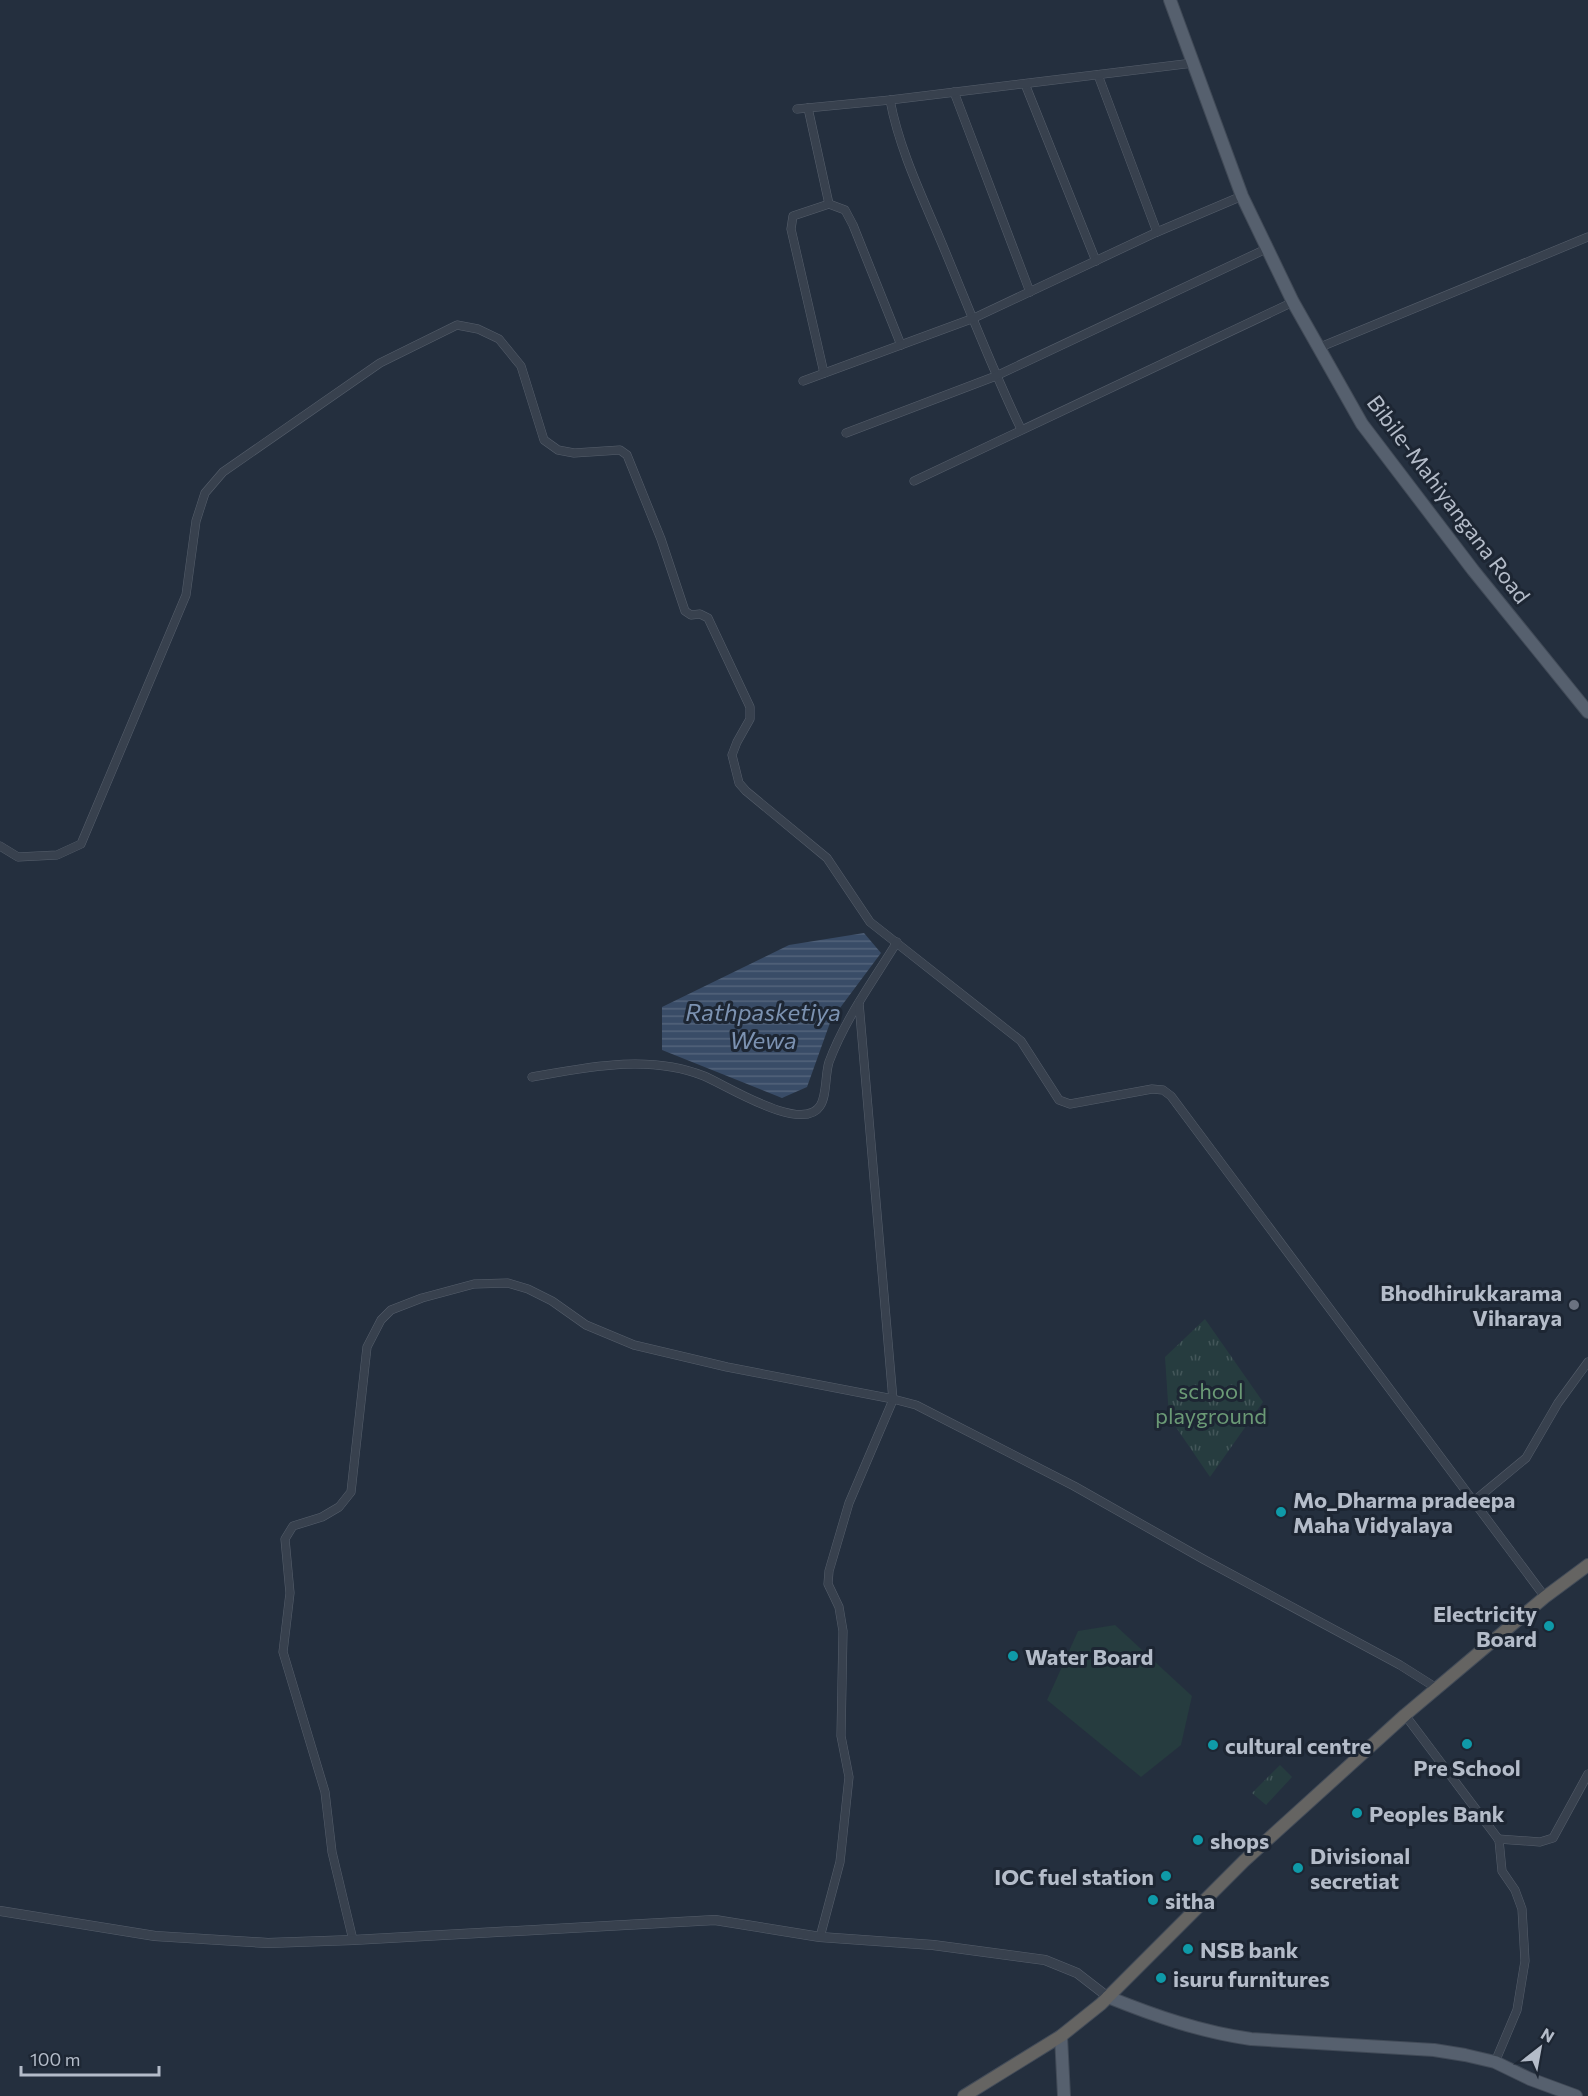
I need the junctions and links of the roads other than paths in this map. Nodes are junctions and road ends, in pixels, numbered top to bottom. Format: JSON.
{"nodes":[{"id":1,"x":1170,"y":0,"type":"edge"},
{"id":2,"x":1193,"y":63,"type":"junction"},
{"id":3,"x":1098,"y":75,"type":"junction"},
{"id":4,"x":1025,"y":84,"type":"junction"},
{"id":5,"x":954,"y":92,"type":"junction"},
{"id":6,"x":890,"y":100,"type":"junction"},
{"id":7,"x":808,"y":108,"type":"junction"},
{"id":8,"x":797,"y":109,"type":"dead end"},
{"id":9,"x":1242,"y":196,"type":"junction"},
{"id":10,"x":829,"y":204,"type":"junction"},
{"id":11,"x":1157,"y":232,"type":"junction"},
{"id":12,"x":1588,"y":237,"type":"edge"},
{"id":13,"x":1268,"y":248,"type":"junction"},
{"id":14,"x":1096,"y":261,"type":"junction"},
{"id":15,"x":1030,"y":292,"type":"junction"},
{"id":16,"x":1293,"y":302,"type":"junction"},
{"id":17,"x":974,"y":318,"type":"junction"},
{"id":18,"x":901,"y":345,"type":"junction"},
{"id":19,"x":1318,"y":348,"type":"junction"},
{"id":20,"x":824,"y":373,"type":"junction"},
{"id":21,"x":996,"y":376,"type":"junction"},
{"id":22,"x":803,"y":381,"type":"dead end"},
{"id":23,"x":1022,"y":429,"type":"junction"},
{"id":24,"x":846,"y":433,"type":"dead end"},
{"id":25,"x":914,"y":481,"type":"dead end"},
{"id":26,"x":1588,"y":712,"type":"edge"},
{"id":27,"x":0,"y":846,"type":"edge"},
{"id":28,"x":897,"y":942,"type":"junction"},
{"id":29,"x":859,"y":1003,"type":"junction"},
{"id":30,"x":532,"y":1077,"type":"dead end"},
{"id":31,"x":1588,"y":1362,"type":"edge"},
{"id":32,"x":893,"y":1399,"type":"junction"},
{"id":33,"x":1474,"y":1501,"type":"junction"},
{"id":34,"x":1588,"y":1565,"type":"edge"},
{"id":35,"x":1545,"y":1597,"type":"junction"},
{"id":36,"x":1438,"y":1689,"type":"junction"},
{"id":37,"x":1405,"y":1715,"type":"junction"},
{"id":38,"x":1588,"y":1774,"type":"edge"},
{"id":39,"x":1498,"y":1839,"type":"junction"},
{"id":40,"x":0,"y":1911,"type":"edge"},
{"id":41,"x":820,"y":1937,"type":"junction"},
{"id":42,"x":353,"y":1940,"type":"junction"},
{"id":43,"x":1108,"y":1997,"type":"junction"},
{"id":44,"x":1061,"y":2036,"type":"junction"},
{"id":45,"x":1495,"y":2062,"type":"junction"},
{"id":46,"x":964,"y":2096,"type":"edge"},
{"id":47,"x":1064,"y":2096,"type":"edge"},
{"id":48,"x":1576,"y":2096,"type":"edge"}],
"edges":[{"from":1,"to":2,"type":"main road","name":"Bibile-Mahiyangana Road"},
{"from":2,"to":3,"type":"street"},
{"from":2,"to":9,"type":"main road","name":"Bibile-Mahiyangana Road"},
{"from":3,"to":4,"type":"street"},
{"from":3,"to":11,"type":"street"},
{"from":4,"to":5,"type":"street"},
{"from":4,"to":14,"type":"street"},
{"from":5,"to":6,"type":"street"},
{"from":5,"to":15,"type":"street"},
{"from":6,"to":7,"type":"street"},
{"from":6,"to":17,"type":"street"},
{"from":7,"to":8,"type":"street"},
{"from":7,"to":10,"type":"street"},
{"from":9,"to":11,"type":"street"},
{"from":9,"to":13,"type":"main road","name":"Bibile-Mahiyangana Road"},
{"from":10,"to":18,"type":"street"},
{"from":10,"to":20,"type":"street"},
{"from":11,"to":14,"type":"street"},
{"from":12,"to":19,"type":"street"},
{"from":13,"to":16,"type":"main road","name":"Bibile-Mahiyangana Road"},
{"from":13,"to":21,"type":"street"},
{"from":14,"to":15,"type":"street"},
{"from":15,"to":17,"type":"street"},
{"from":16,"to":19,"type":"main road","name":"Bibile-Mahiyangana Road"},
{"from":16,"to":23,"type":"street"},
{"from":17,"to":18,"type":"street"},
{"from":17,"to":21,"type":"street"},
{"from":18,"to":20,"type":"street"},
{"from":19,"to":26,"type":"main road","name":"Bibile-Mahiyangana Road"},
{"from":20,"to":22,"type":"street"},
{"from":21,"to":23,"type":"street"},
{"from":21,"to":24,"type":"street"},
{"from":23,"to":25,"type":"street"},
{"from":27,"to":28,"type":"street"},
{"from":28,"to":29,"type":"street"},
{"from":28,"to":33,"type":"street"},
{"from":29,"to":30,"type":"street"},
{"from":29,"to":32,"type":"street"},
{"from":31,"to":33,"type":"street"},
{"from":32,"to":36,"type":"street"},
{"from":32,"to":41,"type":"street"},
{"from":32,"to":42,"type":"street"},
{"from":33,"to":35,"type":"street"},
{"from":34,"to":35,"type":"highway"},
{"from":35,"to":36,"type":"highway"},
{"from":36,"to":37,"type":"highway"},
{"from":37,"to":39,"type":"street"},
{"from":37,"to":43,"type":"highway"},
{"from":38,"to":39,"type":"street"},
{"from":39,"to":45,"type":"street"},
{"from":40,"to":42,"type":"street"},
{"from":41,"to":42,"type":"street"},
{"from":41,"to":43,"type":"street"},
{"from":43,"to":44,"type":"highway"},
{"from":43,"to":45,"type":"main road"},
{"from":44,"to":46,"type":"highway"},
{"from":44,"to":47,"type":"main road"},
{"from":45,"to":48,"type":"main road"}]}
